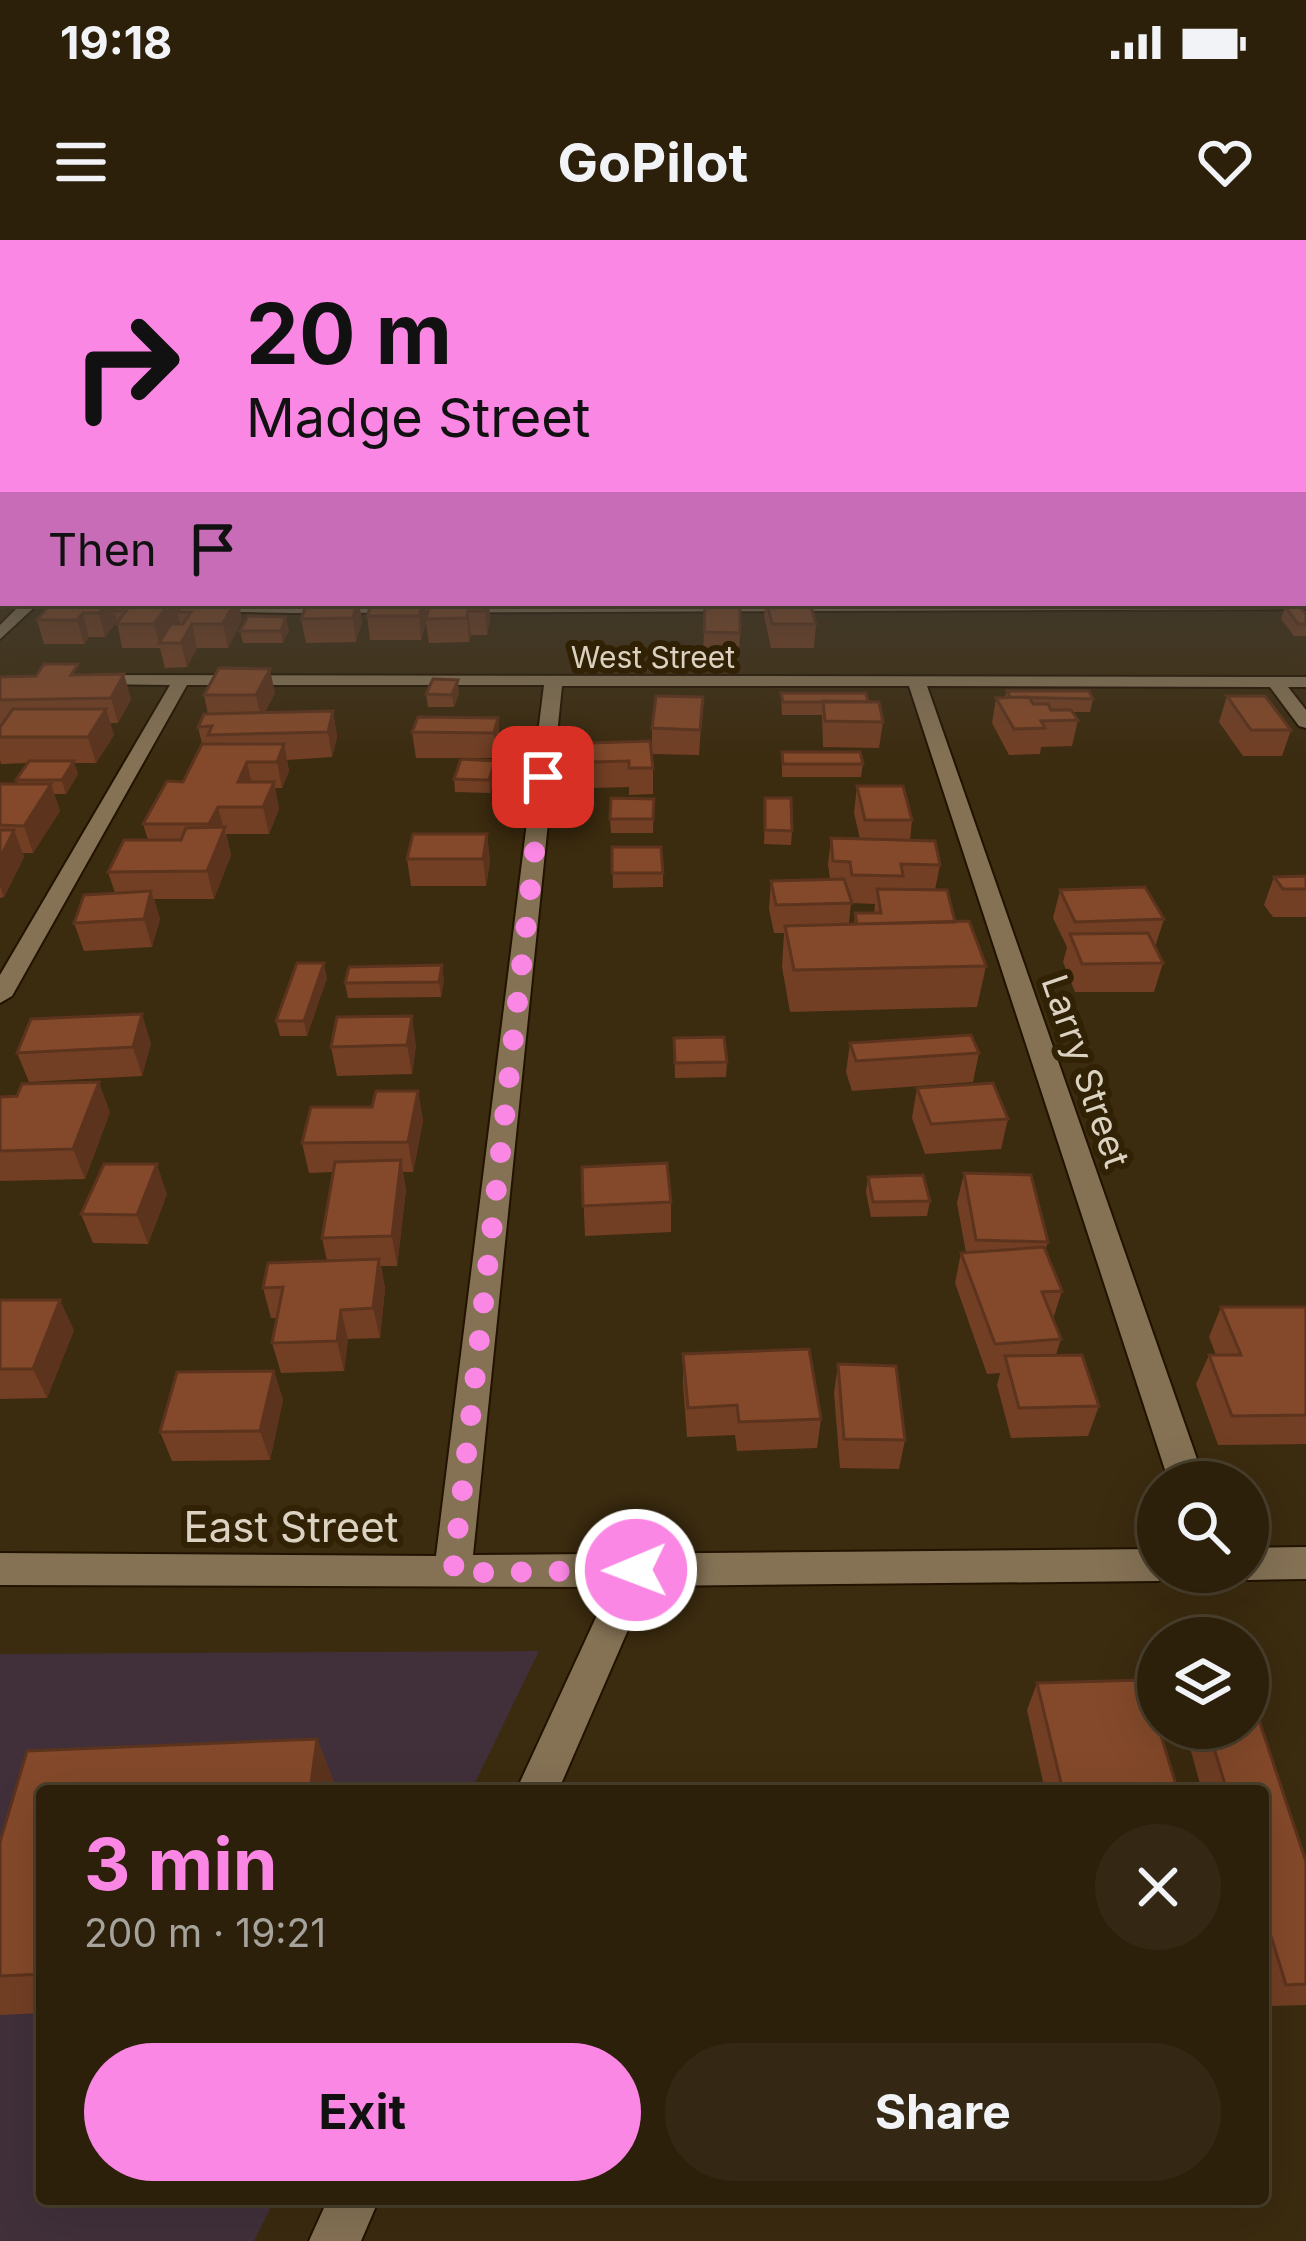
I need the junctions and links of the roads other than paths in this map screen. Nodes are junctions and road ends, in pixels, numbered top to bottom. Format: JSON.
{"nodes":[{"id":1,"x":28,"y":606,"type":"edge"},
{"id":2,"x":0,"y":634,"type":"edge"},
{"id":3,"x":68,"y":679,"type":"edge"},
{"id":4,"x":180,"y":682,"type":"junction"},
{"id":5,"x":1275,"y":682,"type":"junction"},
{"id":6,"x":1306,"y":682,"type":"edge"},
{"id":7,"x":553,"y":683,"type":"junction"},
{"id":8,"x":917,"y":684,"type":"junction"},
{"id":9,"x":1306,"y":722,"type":"edge"},
{"id":10,"x":0,"y":996,"type":"edge"},
{"id":11,"x":1180,"y":1461,"type":"edge"},
{"id":12,"x":1306,"y":1563,"type":"edge"},
{"id":13,"x":1269,"y":1564,"type":"edge"},
{"id":14,"x":1137,"y":1565,"type":"edge"},
{"id":15,"x":0,"y":1569,"type":"edge"},
{"id":16,"x":636,"y":1570,"type":"junction"},
{"id":17,"x":453,"y":1573,"type":"junction"},
{"id":18,"x":540,"y":1785,"type":"edge"},
{"id":19,"x":351,"y":2205,"type":"edge"},
{"id":20,"x":335,"y":2241,"type":"edge"}],
"edges":[{"from":1,"to":2,"type":"street"},
{"from":3,"to":4,"type":"street","name":"West Street"},
{"from":4,"to":7,"type":"street","name":"West Street"},
{"from":4,"to":10,"type":"street"},
{"from":5,"to":6,"type":"street","name":"West Street"},
{"from":5,"to":8,"type":"street","name":"West Street"},
{"from":5,"to":9,"type":"street"},
{"from":7,"to":8,"type":"street","name":"West Street"},
{"from":7,"to":17,"type":"street"},
{"from":8,"to":11,"type":"street","name":"Larry Street"},
{"from":12,"to":13,"type":"street"},
{"from":14,"to":16,"type":"street","name":"East Street"},
{"from":15,"to":17,"type":"street","name":"East Street"},
{"from":16,"to":17,"type":"street","name":"East Street"},
{"from":16,"to":18,"type":"street"},
{"from":19,"to":20,"type":"street"}]}
